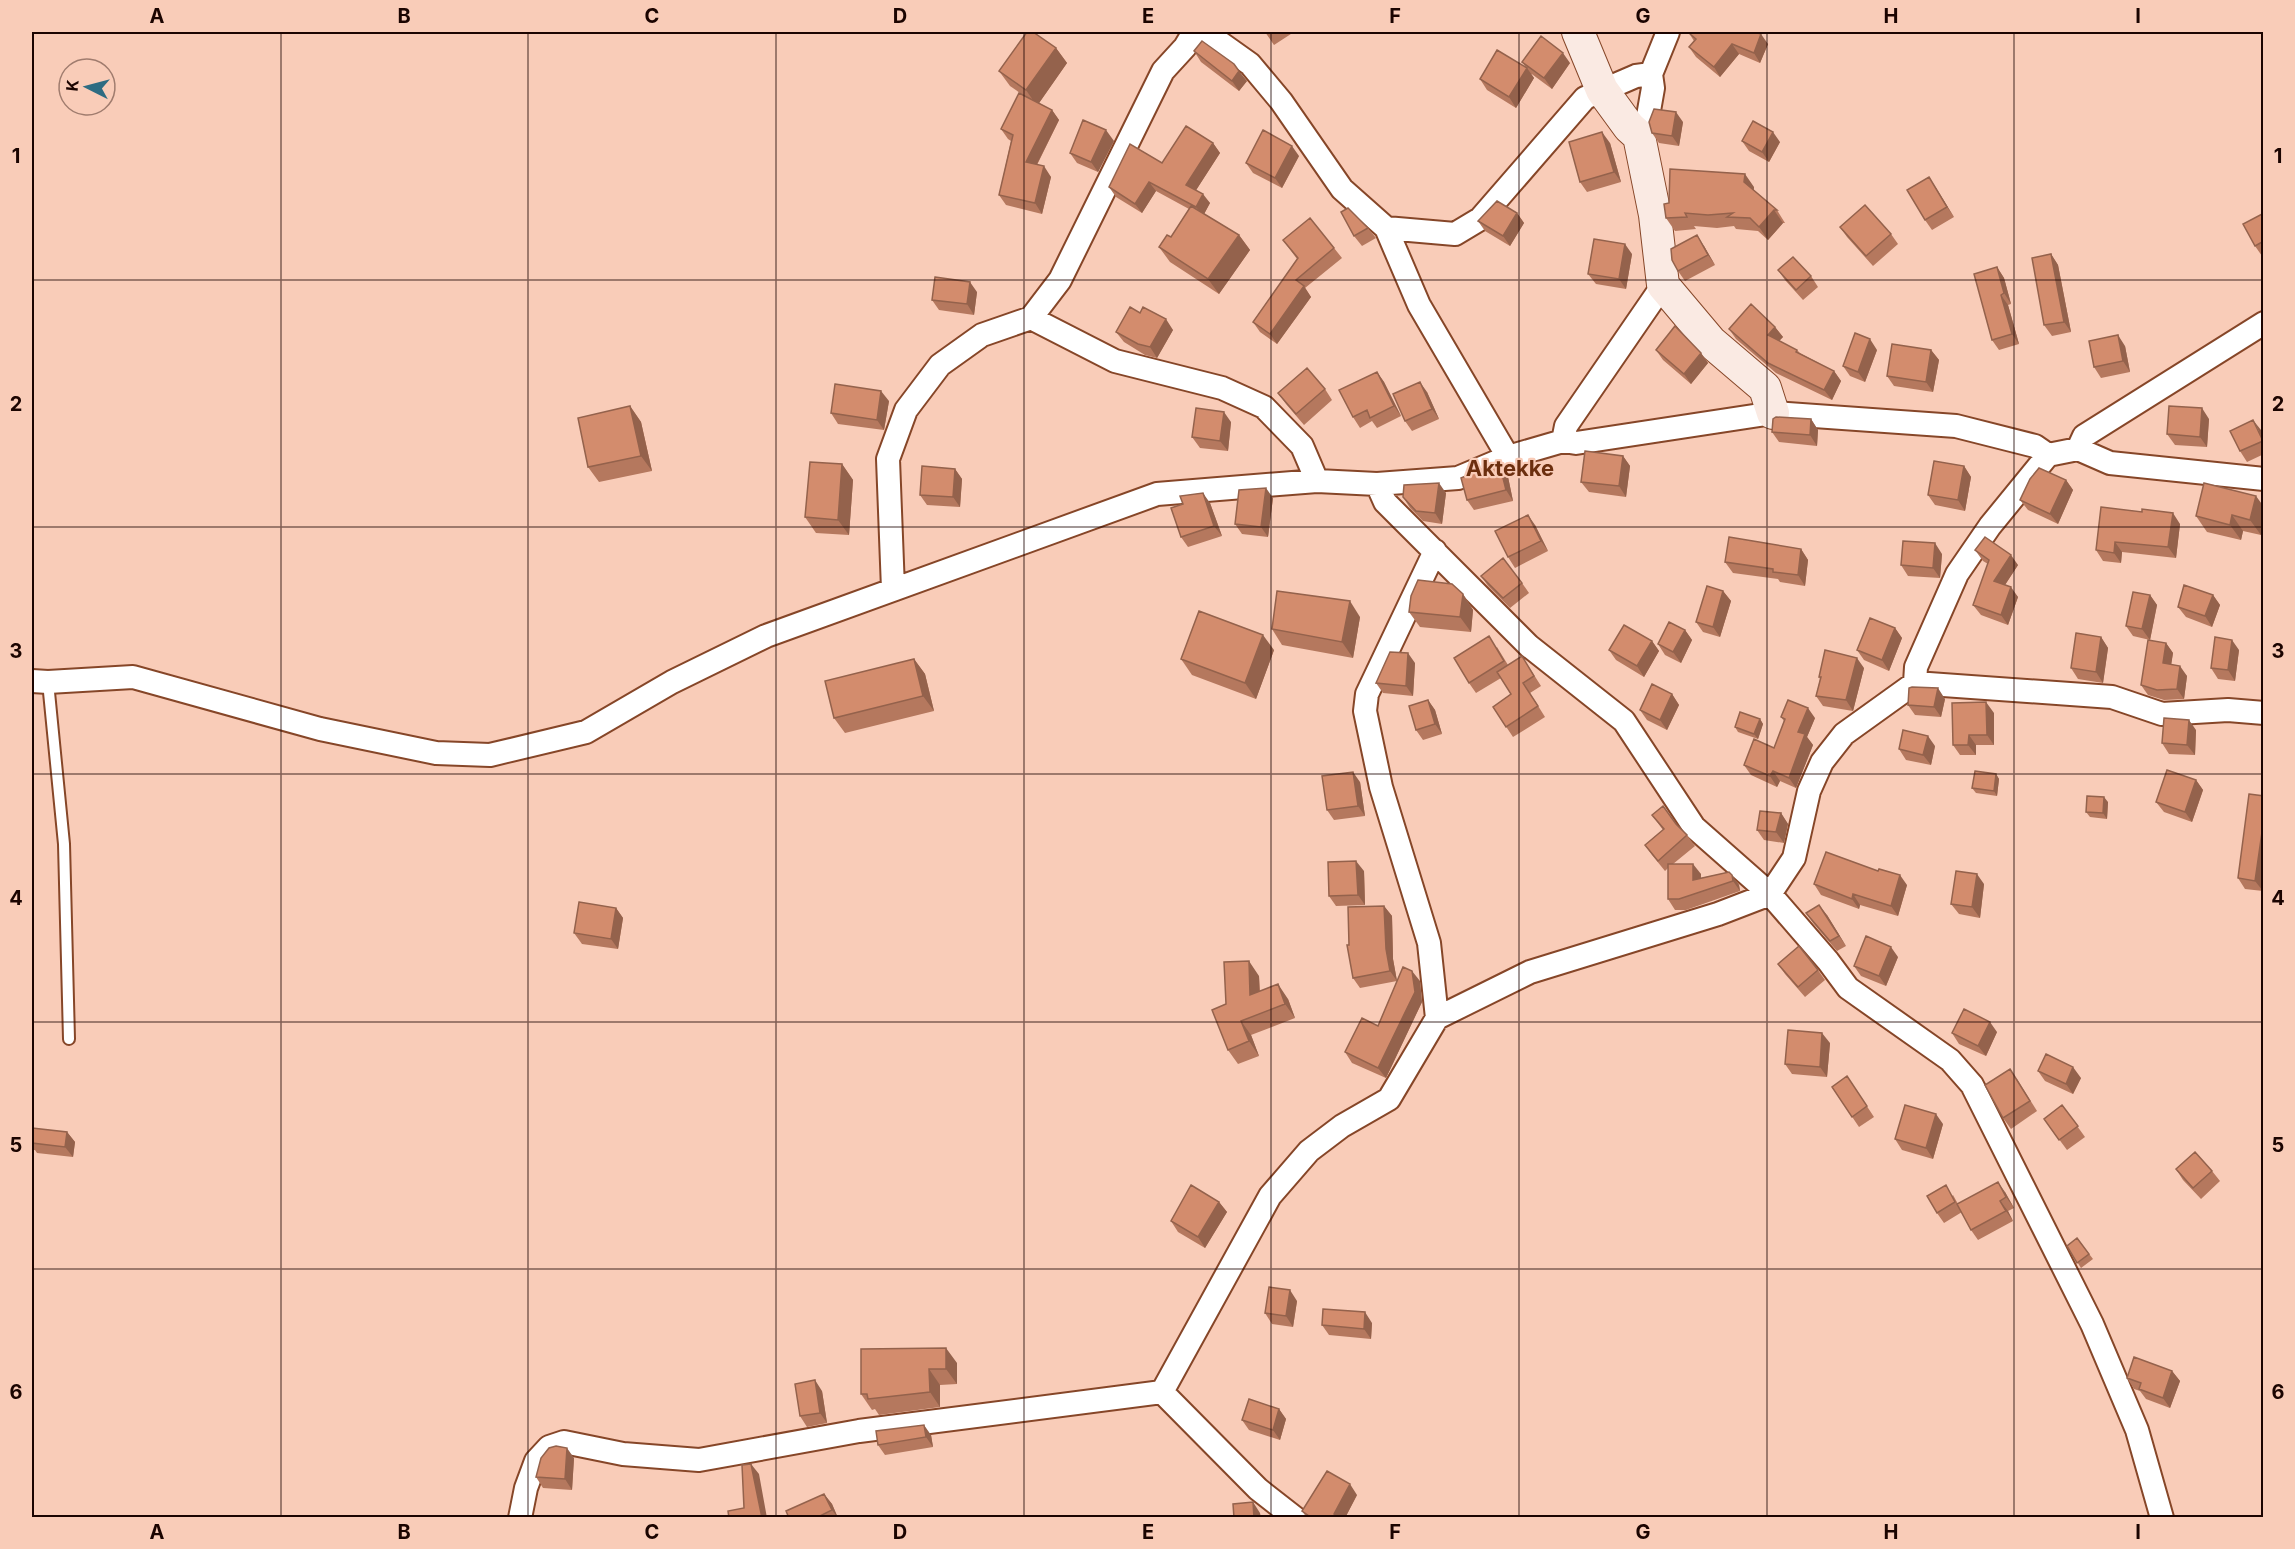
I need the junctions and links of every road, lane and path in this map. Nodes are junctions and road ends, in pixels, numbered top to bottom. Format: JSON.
{"nodes":[{"id":1,"x":1194,"y":32,"type":"edge"},
{"id":2,"x":1205,"y":32,"type":"edge"},
{"id":3,"x":1578,"y":32,"type":"edge"},
{"id":4,"x":1668,"y":32,"type":"edge"},
{"id":5,"x":1651,"y":74,"type":"junction"},
{"id":6,"x":1602,"y":90,"type":"junction"},
{"id":7,"x":1639,"y":136,"type":"junction"},
{"id":8,"x":1386,"y":228,"type":"junction"},
{"id":9,"x":1663,"y":285,"type":"junction"},
{"id":10,"x":1031,"y":318,"type":"junction"},
{"id":11,"x":2264,"y":324,"type":"edge"},
{"id":12,"x":1773,"y":413,"type":"junction"},
{"id":13,"x":1563,"y":441,"type":"junction"},
{"id":14,"x":2078,"y":449,"type":"junction"},
{"id":15,"x":2048,"y":455,"type":"junction"},
{"id":16,"x":1508,"y":457,"type":"junction"},
{"id":17,"x":2264,"y":479,"type":"edge"},
{"id":18,"x":1317,"y":481,"type":"junction"},
{"id":19,"x":1377,"y":484,"type":"junction"},
{"id":20,"x":1435,"y":551,"type":"junction"},
{"id":21,"x":894,"y":589,"type":"junction"},
{"id":22,"x":40,"y":682,"type":"edge"},
{"id":23,"x":1915,"y":682,"type":"junction"},
{"id":24,"x":2264,"y":713,"type":"edge"},
{"id":25,"x":1770,"y":894,"type":"junction"},
{"id":26,"x":1437,"y":1018,"type":"junction"},
{"id":27,"x":69,"y":1039,"type":"dead end"},
{"id":28,"x":1162,"y":1392,"type":"junction"},
{"id":29,"x":520,"y":1518,"type":"edge"},
{"id":30,"x":1295,"y":1518,"type":"edge"},
{"id":31,"x":2162,"y":1518,"type":"edge"}],
"edges":[{"from":1,"to":10,"type":"street"},
{"from":2,"to":8,"type":"street"},
{"from":3,"to":6,"type":"street"},
{"from":4,"to":5,"type":"street"},
{"from":5,"to":6,"type":"street"},
{"from":5,"to":7,"type":"street"},
{"from":6,"to":7,"type":"street"},
{"from":6,"to":8,"type":"street"},
{"from":7,"to":9,"type":"street"},
{"from":8,"to":16,"type":"street"},
{"from":9,"to":12,"type":"street"},
{"from":9,"to":13,"type":"street"},
{"from":10,"to":18,"type":"street"},
{"from":10,"to":21,"type":"street"},
{"from":11,"to":14,"type":"street"},
{"from":12,"to":13,"type":"street"},
{"from":12,"to":15,"type":"street"},
{"from":13,"to":16,"type":"street"},
{"from":14,"to":15,"type":"street"},
{"from":14,"to":17,"type":"street"},
{"from":15,"to":23,"type":"street"},
{"from":16,"to":19,"type":"street"},
{"from":18,"to":19,"type":"street"},
{"from":18,"to":21,"type":"street"},
{"from":19,"to":20,"type":"street"},
{"from":20,"to":25,"type":"street"},
{"from":20,"to":26,"type":"street"},
{"from":21,"to":22,"type":"street"},
{"from":22,"to":27,"type":"lane"},
{"from":23,"to":24,"type":"street"},
{"from":23,"to":25,"type":"street"},
{"from":25,"to":26,"type":"street"},
{"from":25,"to":31,"type":"street"},
{"from":26,"to":28,"type":"street"},
{"from":28,"to":29,"type":"street"},
{"from":28,"to":30,"type":"street"}]}
